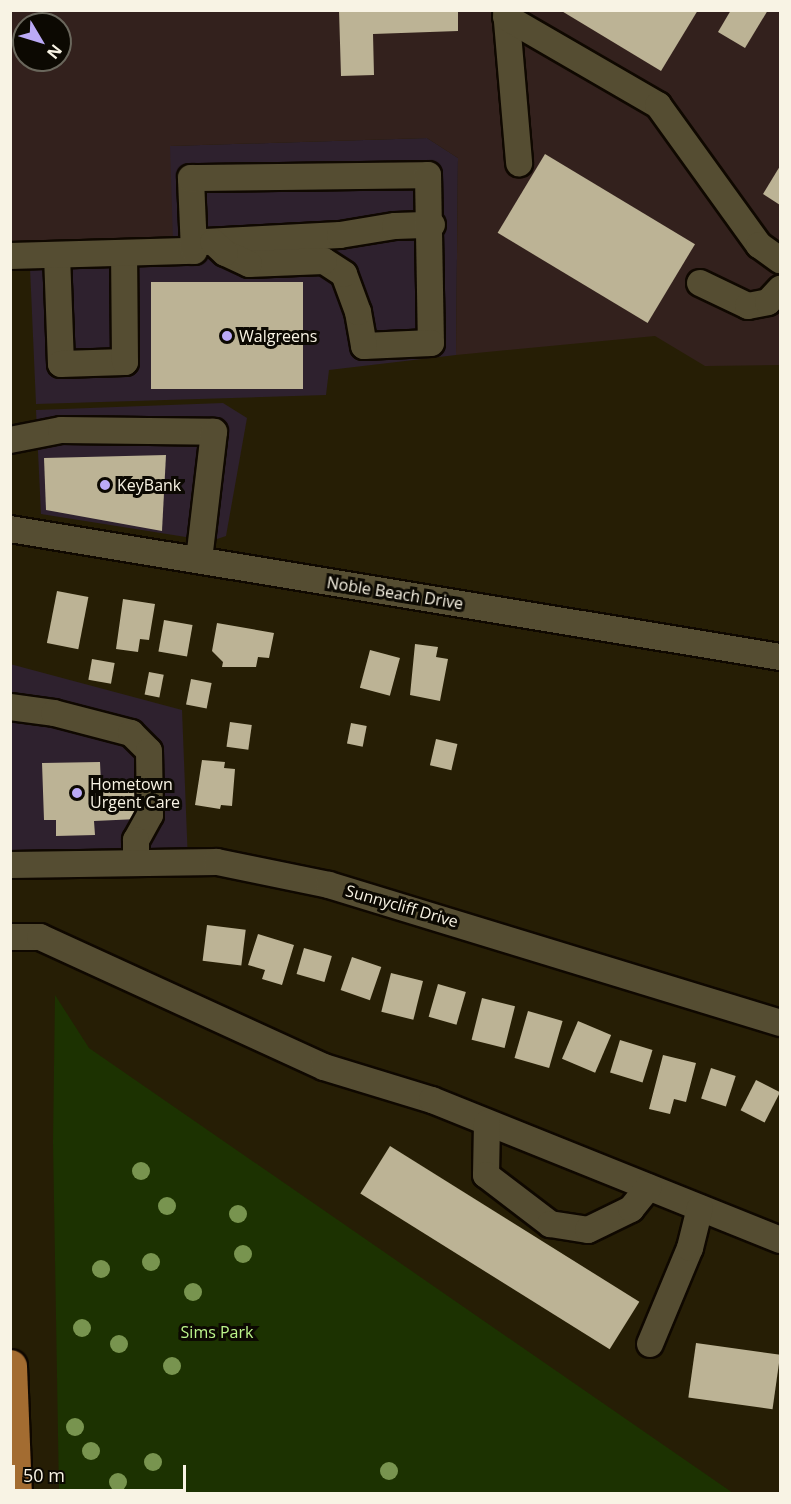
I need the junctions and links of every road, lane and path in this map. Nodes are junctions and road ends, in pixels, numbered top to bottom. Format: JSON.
{"nodes":[{"id":1,"x":506,"y":14,"type":"edge"},
{"id":2,"x":519,"y":163,"type":"dead end"},
{"id":3,"x":432,"y":225,"type":"junction"},
{"id":4,"x":203,"y":242,"type":"junction"},
{"id":5,"x":124,"y":253,"type":"junction"},
{"id":6,"x":57,"y":255,"type":"junction"},
{"id":7,"x":10,"y":256,"type":"edge"},
{"id":8,"x":780,"y":260,"type":"edge"},
{"id":9,"x":700,"y":284,"type":"dead end"},
{"id":10,"x":780,"y":289,"type":"edge"},
{"id":11,"x":10,"y":440,"type":"edge"},
{"id":12,"x":10,"y":529,"type":"edge"},
{"id":13,"x":199,"y":560,"type":"junction"},
{"id":14,"x":780,"y":657,"type":"edge"},
{"id":15,"x":10,"y":707,"type":"edge"},
{"id":16,"x":136,"y":861,"type":"junction"},
{"id":17,"x":10,"y":865,"type":"edge"},
{"id":18,"x":10,"y":937,"type":"edge"},
{"id":19,"x":780,"y":1023,"type":"edge"},
{"id":20,"x":488,"y":1123,"type":"junction"},
{"id":21,"x":649,"y":1187,"type":"junction"},
{"id":22,"x":700,"y":1208,"type":"junction"},
{"id":23,"x":780,"y":1240,"type":"edge"},
{"id":24,"x":650,"y":1344,"type":"dead end"},
{"id":25,"x":10,"y":1366,"type":"edge"},
{"id":26,"x":15,"y":1494,"type":"edge"}],
"edges":[{"from":1,"to":2,"type":"street"},
{"from":1,"to":8,"type":"street"},
{"from":3,"to":4,"type":"street"},
{"from":3,"to":4,"type":"street"},
{"from":3,"to":4,"type":"street"},
{"from":4,"to":5,"type":"street"},
{"from":5,"to":6,"type":"street"},
{"from":5,"to":6,"type":"street"},
{"from":6,"to":7,"type":"street"},
{"from":9,"to":10,"type":"street"},
{"from":11,"to":13,"type":"street"},
{"from":12,"to":13,"type":"street","name":"Noble Beach Drive"},
{"from":13,"to":14,"type":"street","name":"Noble Beach Drive"},
{"from":15,"to":16,"type":"street"},
{"from":16,"to":17,"type":"street","name":"Sunnycliff Drive"},
{"from":16,"to":19,"type":"street","name":"Sunnycliff Drive"},
{"from":18,"to":20,"type":"street"},
{"from":20,"to":21,"type":"street"},
{"from":20,"to":21,"type":"street"},
{"from":21,"to":22,"type":"street"},
{"from":22,"to":23,"type":"street"},
{"from":22,"to":24,"type":"street"},
{"from":25,"to":26,"type":"main road"}]}
